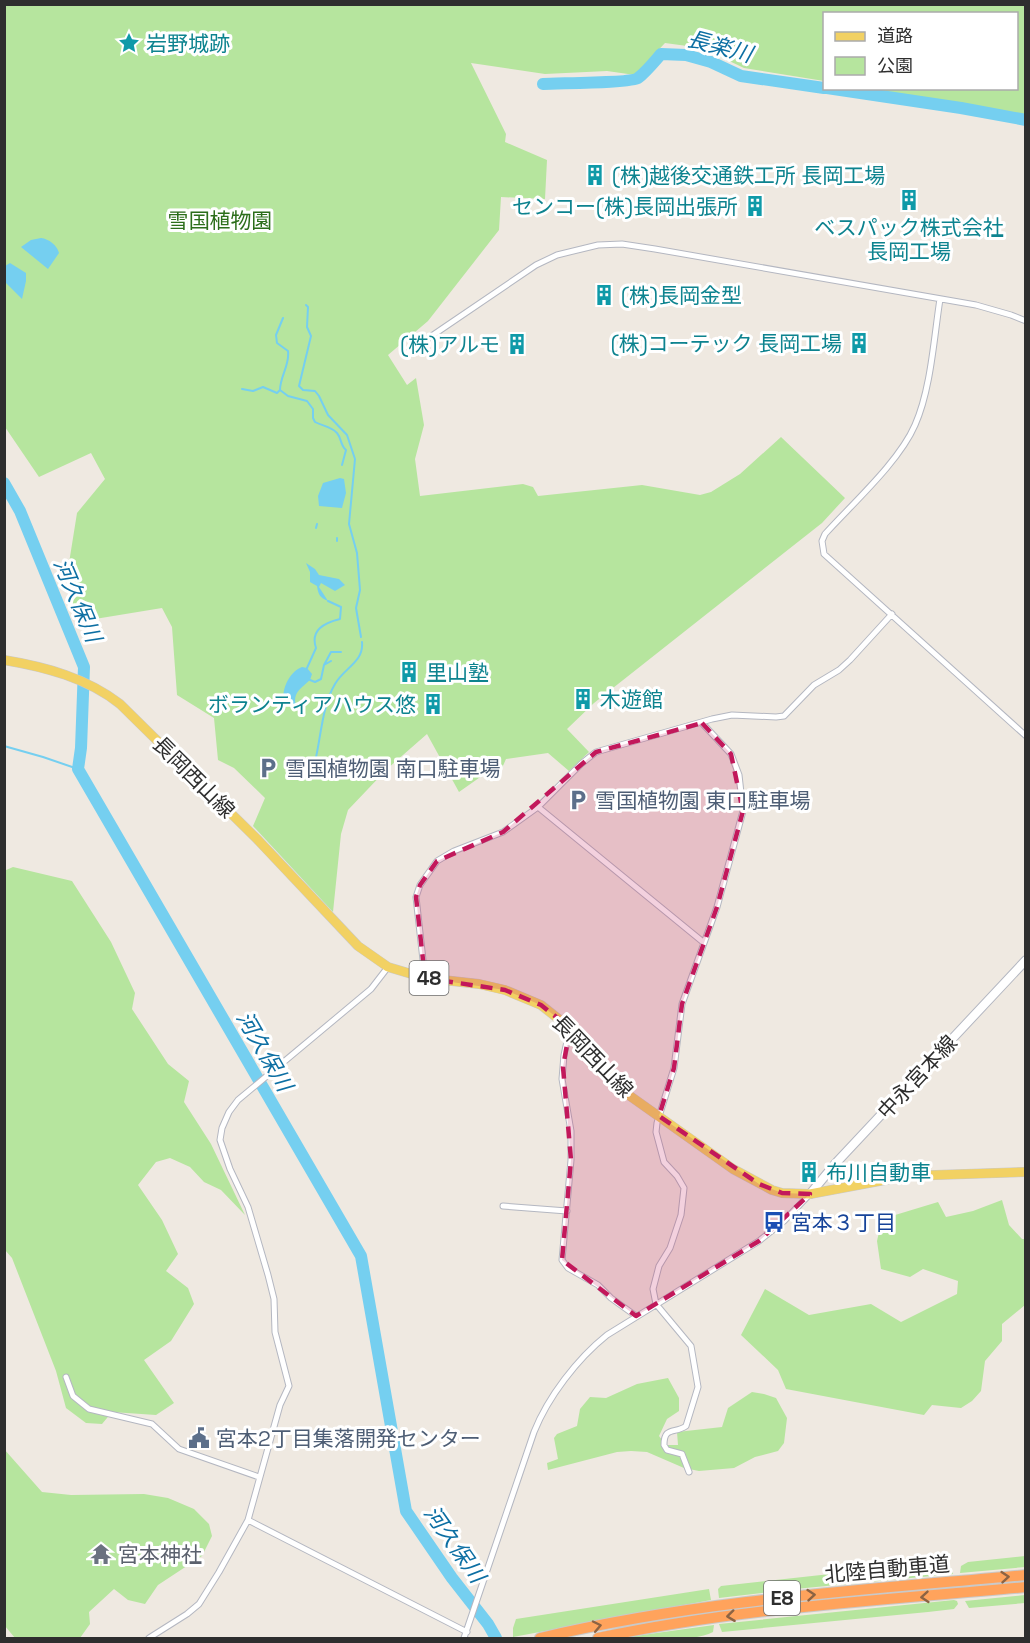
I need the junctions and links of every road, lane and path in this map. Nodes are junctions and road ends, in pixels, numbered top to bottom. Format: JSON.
{"nodes":[{"id":1,"x":940,"y":299,"type":"junction"},
{"id":2,"x":1026,"y":321,"type":"edge"},
{"id":3,"x":408,"y":352,"type":"dead end"},
{"id":4,"x":892,"y":614,"type":"junction"},
{"id":5,"x":4,"y":660,"type":"edge"},
{"id":6,"x":702,"y":723,"type":"junction"},
{"id":7,"x":1026,"y":736,"type":"edge"},
{"id":8,"x":538,"y":807,"type":"junction"},
{"id":9,"x":703,"y":942,"type":"junction"},
{"id":10,"x":1026,"y":960,"type":"edge"},
{"id":11,"x":388,"y":968,"type":"junction"},
{"id":12,"x":425,"y":978,"type":"junction"},
{"id":13,"x":570,"y":1028,"type":"junction"},
{"id":14,"x":659,"y":1116,"type":"junction"},
{"id":15,"x":1026,"y":1172,"type":"edge"},
{"id":16,"x":810,"y":1194,"type":"junction"},
{"id":17,"x":503,"y":1206,"type":"dead end"},
{"id":18,"x":567,"y":1211,"type":"junction"},
{"id":19,"x":656,"y":1304,"type":"junction"},
{"id":20,"x":636,"y":1316,"type":"junction"},
{"id":21,"x":66,"y":1377,"type":"dead end"},
{"id":22,"x":689,"y":1472,"type":"dead end"},
{"id":23,"x":259,"y":1477,"type":"junction"},
{"id":24,"x":248,"y":1520,"type":"junction"},
{"id":25,"x":1026,"y":1575,"type":"edge"},
{"id":26,"x":1026,"y":1587,"type":"edge"},
{"id":27,"x":466,"y":1635,"type":"edge"},
{"id":28,"x":149,"y":1638,"type":"edge"},
{"id":29,"x":540,"y":1638,"type":"edge"},
{"id":30,"x":598,"y":1638,"type":"edge"}],
"edges":[{"from":1,"to":2,"type":"street"},
{"from":1,"to":3,"type":"street"},
{"from":1,"to":4,"type":"street"},
{"from":4,"to":6,"type":"street"},
{"from":4,"to":7,"type":"street"},
{"from":5,"to":11,"type":"main road","name":"長岡西山線","number":"48"},
{"from":6,"to":8,"type":"street"},
{"from":6,"to":9,"type":"street"},
{"from":8,"to":9,"type":"street"},
{"from":8,"to":12,"type":"street"},
{"from":9,"to":14,"type":"street"},
{"from":10,"to":16,"type":"main road","name":"中永宮本線"},
{"from":11,"to":12,"type":"main road","name":"長岡西山線","number":"48"},
{"from":11,"to":23,"type":"street"},
{"from":12,"to":13,"type":"main road","name":"長岡西山線","number":"48"},
{"from":13,"to":14,"type":"main road","name":"長岡西山線","number":"48"},
{"from":13,"to":18,"type":"street"},
{"from":14,"to":16,"type":"main road","name":"長岡西山線","number":"48"},
{"from":14,"to":19,"type":"street"},
{"from":15,"to":16,"type":"main road","name":"長岡西山線","number":"48"},
{"from":16,"to":19,"type":"street"},
{"from":17,"to":18,"type":"street"},
{"from":18,"to":20,"type":"street"},
{"from":19,"to":20,"type":"street"},
{"from":19,"to":22,"type":"street"},
{"from":20,"to":27,"type":"street"},
{"from":21,"to":23,"type":"street"},
{"from":23,"to":24,"type":"street"},
{"from":24,"to":27,"type":"street"},
{"from":24,"to":28,"type":"street"},
{"from":29,"to":25,"type":"highway","name":"北陸自動車道","number":"E8","one_way":true},
{"from":26,"to":30,"type":"highway","name":"北陸自動車道","number":"E8","one_way":true}]}
